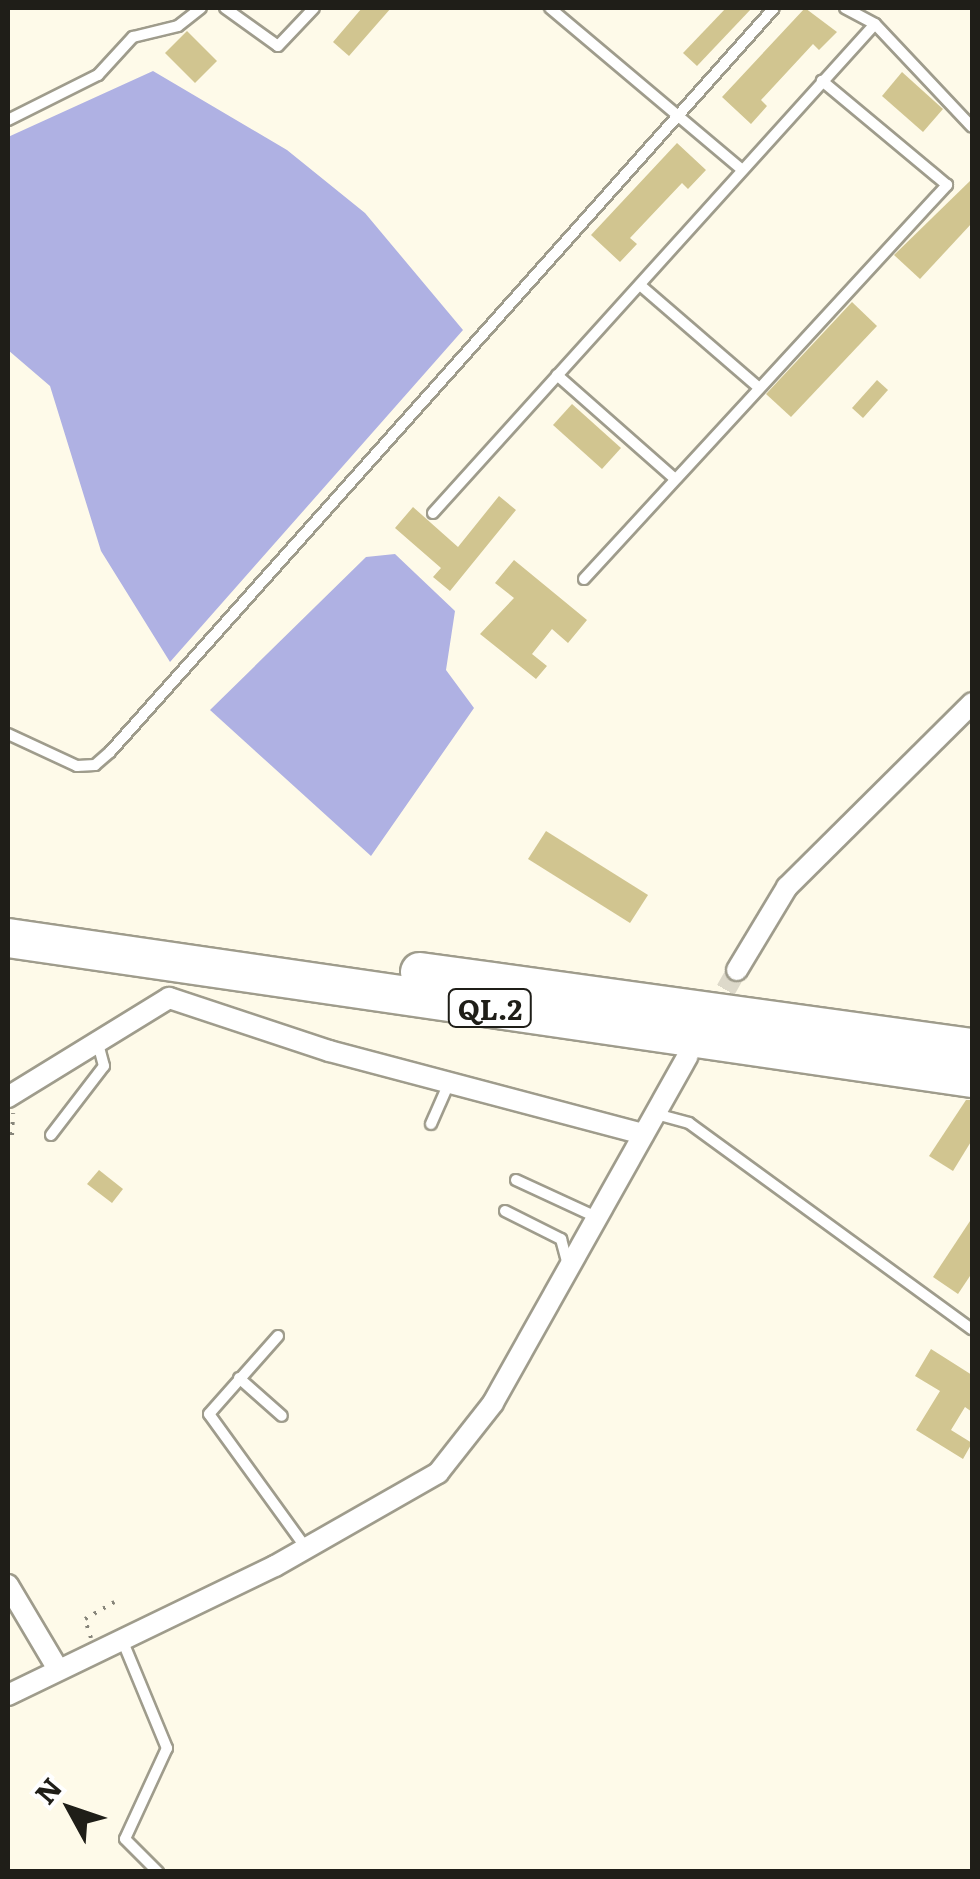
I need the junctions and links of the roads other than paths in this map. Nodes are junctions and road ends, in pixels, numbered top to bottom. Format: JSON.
{"nodes":[{"id":1,"x":201,"y":8,"type":"edge"},
{"id":2,"x":225,"y":8,"type":"edge"},
{"id":3,"x":314,"y":8,"type":"edge"},
{"id":4,"x":550,"y":8,"type":"edge"},
{"id":5,"x":774,"y":8,"type":"edge"},
{"id":6,"x":845,"y":8,"type":"edge"},
{"id":7,"x":874,"y":24,"type":"junction"},
{"id":8,"x":822,"y":80,"type":"junction"},
{"id":9,"x":972,"y":110,"type":"edge"},
{"id":10,"x":680,"y":116,"type":"junction"},
{"id":11,"x":8,"y":120,"type":"edge"},
{"id":12,"x":968,"y":124,"type":"edge"},
{"id":13,"x":740,"y":168,"type":"junction"},
{"id":14,"x":640,"y":285,"type":"junction"},
{"id":15,"x":557,"y":374,"type":"junction"},
{"id":16,"x":758,"y":388,"type":"junction"},
{"id":17,"x":675,"y":479,"type":"junction"},
{"id":18,"x":434,"y":513,"type":"dead end"},
{"id":19,"x":584,"y":579,"type":"dead end"},
{"id":20,"x":972,"y":703,"type":"edge"},
{"id":21,"x":8,"y":734,"type":"edge"},
{"id":22,"x":8,"y":917,"type":"edge"},
{"id":23,"x":8,"y":938,"type":"edge"},
{"id":24,"x":737,"y":970,"type":"tunnel mouth"},
{"id":25,"x":96,"y":1040,"type":"junction"},
{"id":26,"x":972,"y":1048,"type":"edge"},
{"id":27,"x":688,"y":1056,"type":"dead end"},
{"id":28,"x":972,"y":1078,"type":"edge"},
{"id":29,"x":449,"y":1083,"type":"junction"},
{"id":30,"x":8,"y":1097,"type":"edge"},
{"id":31,"x":656,"y":1114,"type":"junction"},
{"id":32,"x":430,"y":1124,"type":"dead end"},
{"id":33,"x":51,"y":1134,"type":"dead end"},
{"id":34,"x":643,"y":1134,"type":"junction"},
{"id":35,"x":516,"y":1180,"type":"dead end"},
{"id":36,"x":504,"y":1211,"type":"dead end"},
{"id":37,"x":596,"y":1218,"type":"junction"},
{"id":38,"x":568,"y":1267,"type":"junction"},
{"id":39,"x":972,"y":1329,"type":"edge"},
{"id":40,"x":278,"y":1336,"type":"dead end"},
{"id":41,"x":238,"y":1378,"type":"junction"},
{"id":42,"x":282,"y":1416,"type":"dead end"},
{"id":43,"x":307,"y":1549,"type":"junction"},
{"id":44,"x":8,"y":1585,"type":"edge"},
{"id":45,"x":124,"y":1642,"type":"junction"},
{"id":46,"x":56,"y":1666,"type":"junction"},
{"id":47,"x":8,"y":1695,"type":"edge"},
{"id":48,"x":158,"y":1872,"type":"edge"}],
"edges":[{"from":1,"to":11,"type":"lane"},
{"from":2,"to":3,"type":"lane"},
{"from":4,"to":10,"type":"lane"},
{"from":5,"to":10,"type":"lane"},
{"from":6,"to":7,"type":"lane"},
{"from":7,"to":8,"type":"lane"},
{"from":7,"to":12,"type":"lane"},
{"from":8,"to":13,"type":"lane"},
{"from":8,"to":16,"type":"lane"},
{"from":9,"to":12,"type":"lane"},
{"from":10,"to":13,"type":"lane"},
{"from":10,"to":21,"type":"lane"},
{"from":13,"to":14,"type":"lane"},
{"from":14,"to":15,"type":"lane"},
{"from":14,"to":16,"type":"lane"},
{"from":15,"to":17,"type":"lane"},
{"from":15,"to":18,"type":"lane"},
{"from":16,"to":17,"type":"lane"},
{"from":17,"to":19,"type":"lane"},
{"from":20,"to":24,"type":"street"},
{"from":22,"to":26,"type":"highway","number":"QL.2"},
{"from":23,"to":28,"type":"highway","number":"QL.2"},
{"from":25,"to":29,"type":"street"},
{"from":25,"to":30,"type":"street"},
{"from":25,"to":33,"type":"lane"},
{"from":27,"to":31,"type":"street"},
{"from":29,"to":32,"type":"lane"},
{"from":29,"to":34,"type":"street"},
{"from":31,"to":34,"type":"street"},
{"from":31,"to":39,"type":"lane"},
{"from":34,"to":37,"type":"street"},
{"from":35,"to":37,"type":"lane"},
{"from":36,"to":38,"type":"lane"},
{"from":37,"to":38,"type":"street"},
{"from":38,"to":43,"type":"street"},
{"from":40,"to":41,"type":"lane"},
{"from":41,"to":42,"type":"lane"},
{"from":41,"to":43,"type":"lane"},
{"from":43,"to":45,"type":"street"},
{"from":44,"to":46,"type":"street"},
{"from":45,"to":46,"type":"street"},
{"from":45,"to":48,"type":"lane"},
{"from":46,"to":47,"type":"street"}]}
